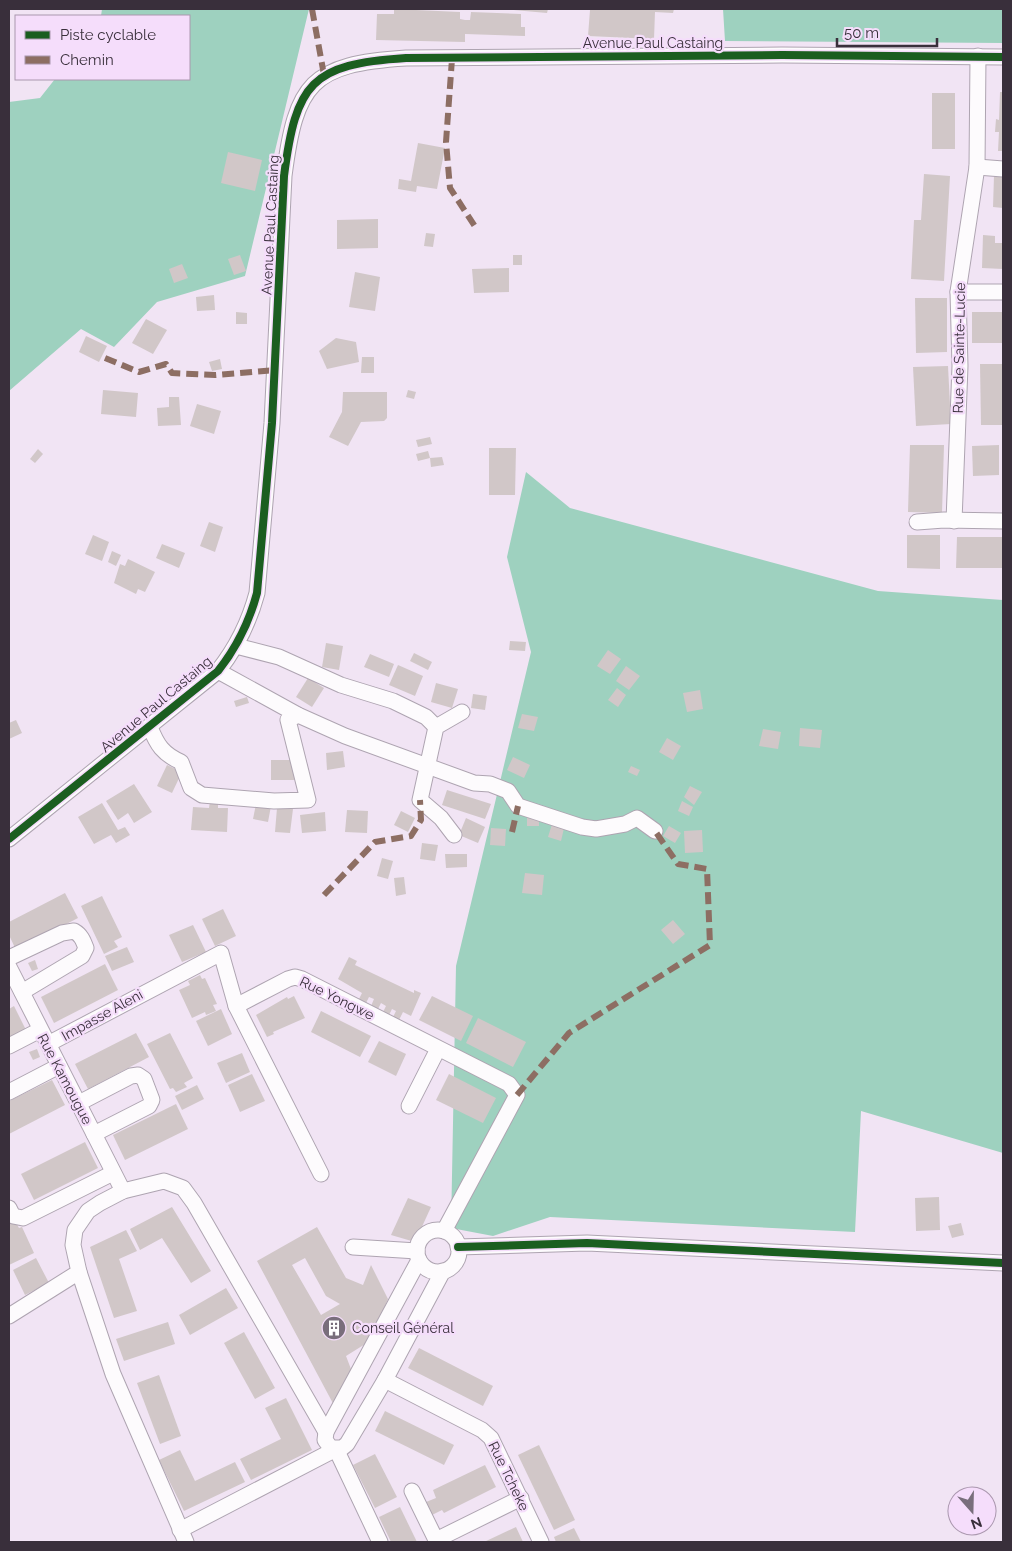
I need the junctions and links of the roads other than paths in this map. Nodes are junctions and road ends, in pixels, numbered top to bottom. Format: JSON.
{"nodes":[{"id":1,"x":978,"y":56,"type":"junction"},
{"id":2,"x":1003,"y":57,"type":"edge"},
{"id":3,"x":977,"y":168,"type":"junction"},
{"id":4,"x":1003,"y":169,"type":"edge"},
{"id":5,"x":958,"y":292,"type":"junction"},
{"id":6,"x":1003,"y":292,"type":"edge"},
{"id":7,"x":954,"y":521,"type":"junction"},
{"id":8,"x":1003,"y":521,"type":"edge"},
{"id":9,"x":917,"y":522,"type":"dead end"},
{"id":10,"x":236,"y":646,"type":"junction"},
{"id":11,"x":218,"y":671,"type":"junction"},
{"id":12,"x":462,"y":712,"type":"dead end"},
{"id":13,"x":298,"y":715,"type":"junction"},
{"id":14,"x":436,"y":726,"type":"junction"},
{"id":15,"x":150,"y":727,"type":"junction"},
{"id":16,"x":429,"y":765,"type":"junction"},
{"id":17,"x":655,"y":831,"type":"dead end"},
{"id":18,"x":454,"y":835,"type":"dead end"},
{"id":19,"x":9,"y":839,"type":"edge"},
{"id":20,"x":9,"y":958,"type":"edge"},
{"id":21,"x":10,"y":974,"type":"edge"},
{"id":22,"x":22,"y":992,"type":"junction"},
{"id":23,"x":236,"y":1006,"type":"junction"},
{"id":24,"x":40,"y":1030,"type":"junction"},
{"id":25,"x":48,"y":1044,"type":"junction"},
{"id":26,"x":9,"y":1046,"type":"edge"},
{"id":27,"x":438,"y":1049,"type":"junction"},
{"id":28,"x":59,"y":1066,"type":"junction"},
{"id":29,"x":9,"y":1092,"type":"edge"},
{"id":30,"x":79,"y":1104,"type":"junction"},
{"id":31,"x":409,"y":1106,"type":"dead end"},
{"id":32,"x":94,"y":1134,"type":"junction"},
{"id":33,"x":113,"y":1173,"type":"junction"},
{"id":34,"x":321,"y":1174,"type":"dead end"},
{"id":35,"x":123,"y":1191,"type":"junction"},
{"id":36,"x":10,"y":1210,"type":"edge"},
{"id":37,"x":444,"y":1231,"type":"junction"},
{"id":38,"x":352,"y":1247,"type":"dead end"},
{"id":39,"x":458,"y":1248,"type":"junction"},
{"id":40,"x":418,"y":1256,"type":"junction"},
{"id":41,"x":1003,"y":1263,"type":"edge"},
{"id":42,"x":443,"y":1271,"type":"junction"},
{"id":43,"x":79,"y":1272,"type":"junction"},
{"id":44,"x":9,"y":1316,"type":"edge"},
{"id":45,"x":385,"y":1380,"type":"junction"},
{"id":46,"x":326,"y":1432,"type":"junction"},
{"id":47,"x":336,"y":1450,"type":"junction"},
{"id":48,"x":412,"y":1491,"type":"dead end"},
{"id":49,"x":521,"y":1498,"type":"junction"},
{"id":50,"x":183,"y":1536,"type":"edge"},
{"id":51,"x":437,"y":1541,"type":"edge"},
{"id":52,"x":380,"y":1542,"type":"edge"},
{"id":53,"x":541,"y":1542,"type":"edge"}],
"edges":[{"from":1,"to":2,"type":"street","name":"Avenue Paul Castaing"},
{"from":1,"to":3,"type":"street","name":"Rue de Sainte-Lucie"},
{"from":1,"to":10,"type":"street","name":"Avenue Paul Castaing"},
{"from":3,"to":4,"type":"street"},
{"from":3,"to":5,"type":"street","name":"Rue de Sainte-Lucie"},
{"from":5,"to":6,"type":"street"},
{"from":5,"to":7,"type":"street","name":"Rue de Sainte-Lucie"},
{"from":7,"to":8,"type":"street"},
{"from":7,"to":9,"type":"street"},
{"from":10,"to":11,"type":"street","name":"Avenue Paul Castaing"},
{"from":10,"to":14,"type":"street"},
{"from":11,"to":13,"type":"street"},
{"from":11,"to":15,"type":"street","name":"Avenue Paul Castaing"},
{"from":12,"to":14,"type":"street"},
{"from":13,"to":15,"type":"street"},
{"from":13,"to":16,"type":"street"},
{"from":14,"to":16,"type":"street"},
{"from":15,"to":19,"type":"street","name":"Avenue Paul Castaing"},
{"from":16,"to":17,"type":"street"},
{"from":16,"to":18,"type":"street"},
{"from":20,"to":22,"type":"street"},
{"from":21,"to":22,"type":"street","name":"Rue Kamougue"},
{"from":22,"to":24,"type":"street","name":"Rue Kamougue"},
{"from":23,"to":25,"type":"street","name":"Impasse Aleni"},
{"from":23,"to":27,"type":"street","name":"Rue Yongwe"},
{"from":23,"to":34,"type":"street"},
{"from":24,"to":25,"type":"street","name":"Rue Kamougue"},
{"from":24,"to":26,"type":"street"},
{"from":25,"to":28,"type":"street","name":"Rue Kamougue"},
{"from":27,"to":31,"type":"street"},
{"from":27,"to":37,"type":"street","name":"Rue Yongwe"},
{"from":28,"to":29,"type":"street"},
{"from":28,"to":30,"type":"street","name":"Rue Kamougue"},
{"from":30,"to":32,"type":"street","name":"Rue Kamougue"},
{"from":30,"to":32,"type":"street"},
{"from":32,"to":33,"type":"street","name":"Rue Kamougue"},
{"from":33,"to":35,"type":"street","name":"Rue Kamougue"},
{"from":33,"to":36,"type":"street"},
{"from":35,"to":43,"type":"street"},
{"from":35,"to":46,"type":"street"},
{"from":37,"to":39,"type":"street"},
{"from":37,"to":40,"type":"street"},
{"from":38,"to":40,"type":"street"},
{"from":39,"to":41,"type":"street"},
{"from":39,"to":42,"type":"street"},
{"from":40,"to":42,"type":"street"},
{"from":40,"to":46,"type":"street"},
{"from":42,"to":45,"type":"street"},
{"from":43,"to":44,"type":"street"},
{"from":43,"to":50,"type":"street"},
{"from":45,"to":47,"type":"street"},
{"from":45,"to":49,"type":"street","name":"Rue Tcheke"},
{"from":46,"to":47,"type":"street"},
{"from":47,"to":50,"type":"street"},
{"from":47,"to":52,"type":"street"},
{"from":48,"to":51,"type":"street"},
{"from":49,"to":51,"type":"street"},
{"from":49,"to":53,"type":"street","name":"Rue Tcheke"}]}
